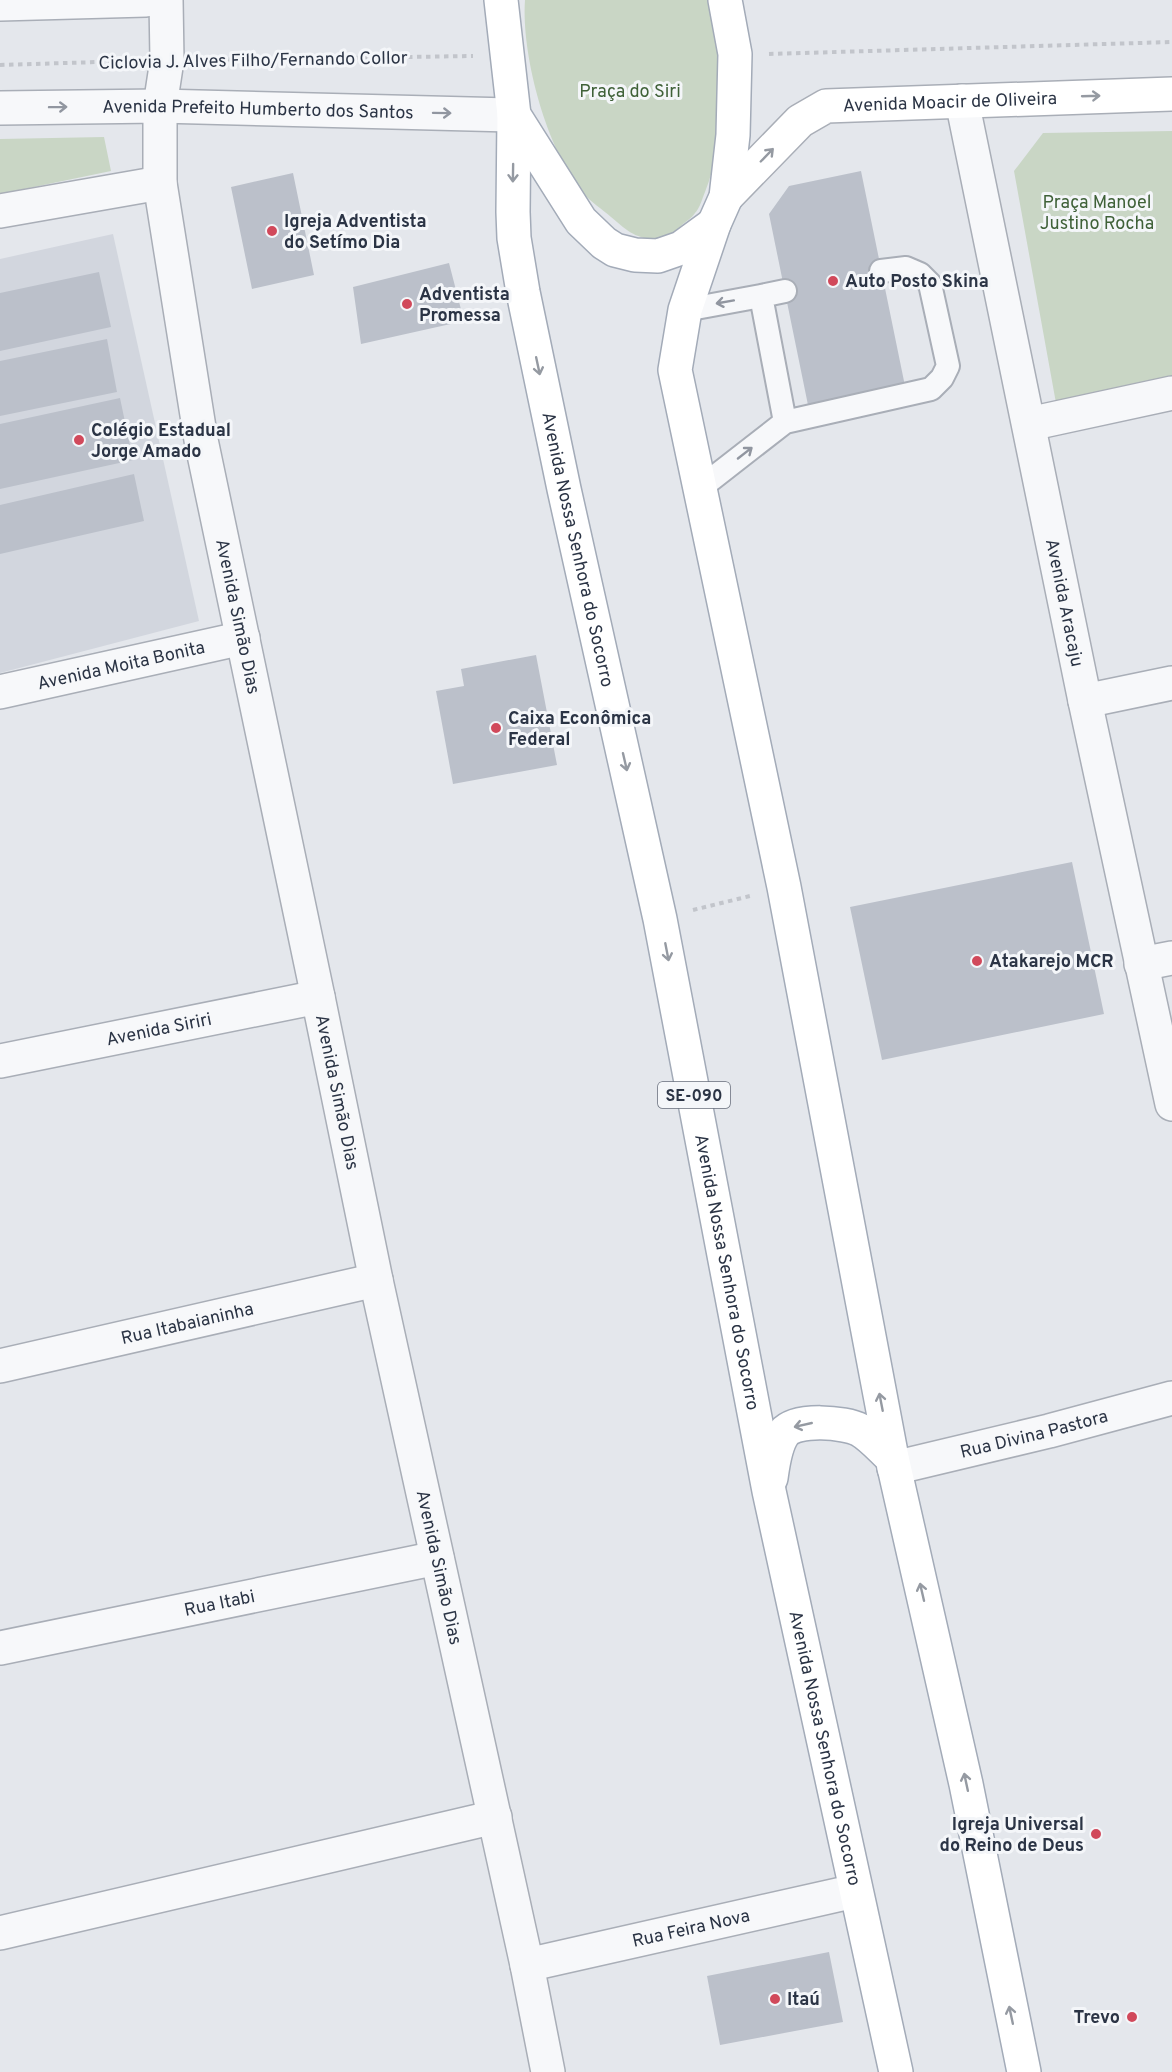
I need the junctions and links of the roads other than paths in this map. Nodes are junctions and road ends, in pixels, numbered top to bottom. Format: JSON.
{"nodes":[{"id":1,"x":146,"y":0,"type":"edge"},
{"id":2,"x":166,"y":0,"type":"edge"},
{"id":3,"x":501,"y":0,"type":"edge"},
{"id":4,"x":725,"y":0,"type":"edge"},
{"id":5,"x":0,"y":4,"type":"edge"},
{"id":6,"x":1172,"y":94,"type":"edge"},
{"id":7,"x":962,"y":101,"type":"junction"},
{"id":8,"x":160,"y":106,"type":"junction"},
{"id":9,"x":0,"y":108,"type":"edge"},
{"id":10,"x":514,"y":115,"type":"junction"},
{"id":11,"x":160,"y":183,"type":"junction"},
{"id":12,"x":720,"y":210,"type":"junction"},
{"id":13,"x":0,"y":211,"type":"edge"},
{"id":14,"x":881,"y":271,"type":"dead end"},
{"id":15,"x":785,"y":291,"type":"dead end"},
{"id":16,"x":761,"y":296,"type":"junction"},
{"id":17,"x":685,"y":310,"type":"junction"},
{"id":18,"x":1172,"y":393,"type":"edge"},
{"id":19,"x":786,"y":422,"type":"junction"},
{"id":20,"x":1029,"y":424,"type":"junction"},
{"id":21,"x":699,"y":489,"type":"junction"},
{"id":22,"x":243,"y":638,"type":"junction"},
{"id":23,"x":1172,"y":682,"type":"edge"},
{"id":24,"x":0,"y":692,"type":"edge"},
{"id":25,"x":1085,"y":701,"type":"junction"},
{"id":26,"x":1156,"y":961,"type":"edge"},
{"id":27,"x":318,"y":997,"type":"junction"},
{"id":28,"x":0,"y":1061,"type":"edge"},
{"id":29,"x":1172,"y":1104,"type":"edge"},
{"id":30,"x":376,"y":1280,"type":"junction"},
{"id":31,"x":0,"y":1366,"type":"edge"},
{"id":32,"x":1172,"y":1398,"type":"edge"},
{"id":33,"x":893,"y":1463,"type":"junction"},
{"id":34,"x":769,"y":1491,"type":"junction"},
{"id":35,"x":437,"y":1558,"type":"junction"},
{"id":36,"x":0,"y":1648,"type":"edge"},
{"id":37,"x":495,"y":1816,"type":"junction"},
{"id":38,"x":855,"y":1891,"type":"junction"},
{"id":39,"x":0,"y":1933,"type":"edge"},
{"id":40,"x":527,"y":1965,"type":"junction"},
{"id":41,"x":548,"y":2072,"type":"edge"},
{"id":42,"x":896,"y":2072,"type":"edge"},
{"id":43,"x":1024,"y":2072,"type":"edge"}],
"edges":[{"from":1,"to":5,"type":"street"},
{"from":2,"to":8,"type":"street","name":"Avenida Simão Dias"},
{"from":3,"to":10,"type":"main road","name":"Avenida Nossa Senhora do Socorro"},
{"from":4,"to":12,"type":"main road"},
{"from":7,"to":6,"type":"main road","name":"Avenida Moacir de Oliveira","one_way":true},
{"from":12,"to":7,"type":"main road","name":"Avenida Moacir de Oliveira","one_way":true},
{"from":7,"to":20,"type":"street","name":"Avenida Aracaju"},
{"from":9,"to":8,"type":"street","name":"Avenida Prefeito Humberto dos Santos","one_way":true},
{"from":8,"to":10,"type":"street","name":"Avenida Prefeito Humberto dos Santos","one_way":true},
{"from":8,"to":11,"type":"street","name":"Avenida Simão Dias"},
{"from":10,"to":12,"type":"main road","name":"Avenida Moacir de Oliveira"},
{"from":10,"to":34,"type":"main road","name":"Avenida Nossa Senhora do Socorro","number":"SE-090","one_way":true},
{"from":11,"to":13,"type":"street"},
{"from":11,"to":22,"type":"street","name":"Avenida Simão Dias"},
{"from":12,"to":17,"type":"main road"},
{"from":14,"to":19,"type":"lane"},
{"from":15,"to":16,"type":"lane"},
{"from":16,"to":17,"type":"lane","one_way":true},
{"from":16,"to":19,"type":"lane"},
{"from":17,"to":21,"type":"main road"},
{"from":18,"to":20,"type":"street"},
{"from":21,"to":19,"type":"lane","one_way":true},
{"from":20,"to":25,"type":"street","name":"Avenida Aracaju"},
{"from":33,"to":21,"type":"main road","one_way":true},
{"from":22,"to":24,"type":"street","name":"Avenida Moita Bonita"},
{"from":22,"to":27,"type":"street","name":"Avenida Simão Dias"},
{"from":23,"to":25,"type":"street"},
{"from":25,"to":26,"type":"street","name":"Avenida Aracaju"},
{"from":26,"to":29,"type":"street","name":"Avenida Aracaju"},
{"from":27,"to":28,"type":"street","name":"Avenida Siriri"},
{"from":27,"to":30,"type":"street","name":"Avenida Simão Dias"},
{"from":30,"to":31,"type":"street","name":"Rua Itabaianinha"},
{"from":30,"to":35,"type":"street","name":"Avenida Simão Dias"},
{"from":32,"to":33,"type":"street","name":"Rua Divina Pastora"},
{"from":33,"to":34,"type":"main road","one_way":true},
{"from":43,"to":33,"type":"main road","one_way":true},
{"from":34,"to":38,"type":"main road","name":"Avenida Nossa Senhora do Socorro","number":"SE-090"},
{"from":35,"to":36,"type":"street","name":"Rua Itabi"},
{"from":35,"to":37,"type":"street","name":"Avenida Simão Dias"},
{"from":37,"to":39,"type":"street"},
{"from":37,"to":40,"type":"street","name":"Avenida Simão Dias"},
{"from":38,"to":40,"type":"street","name":"Rua Feira Nova"},
{"from":38,"to":42,"type":"main road","name":"Avenida Nossa Senhora do Socorro","number":"SE-090"},
{"from":40,"to":41,"type":"street","name":"Avenida Simão Dias"}]}
